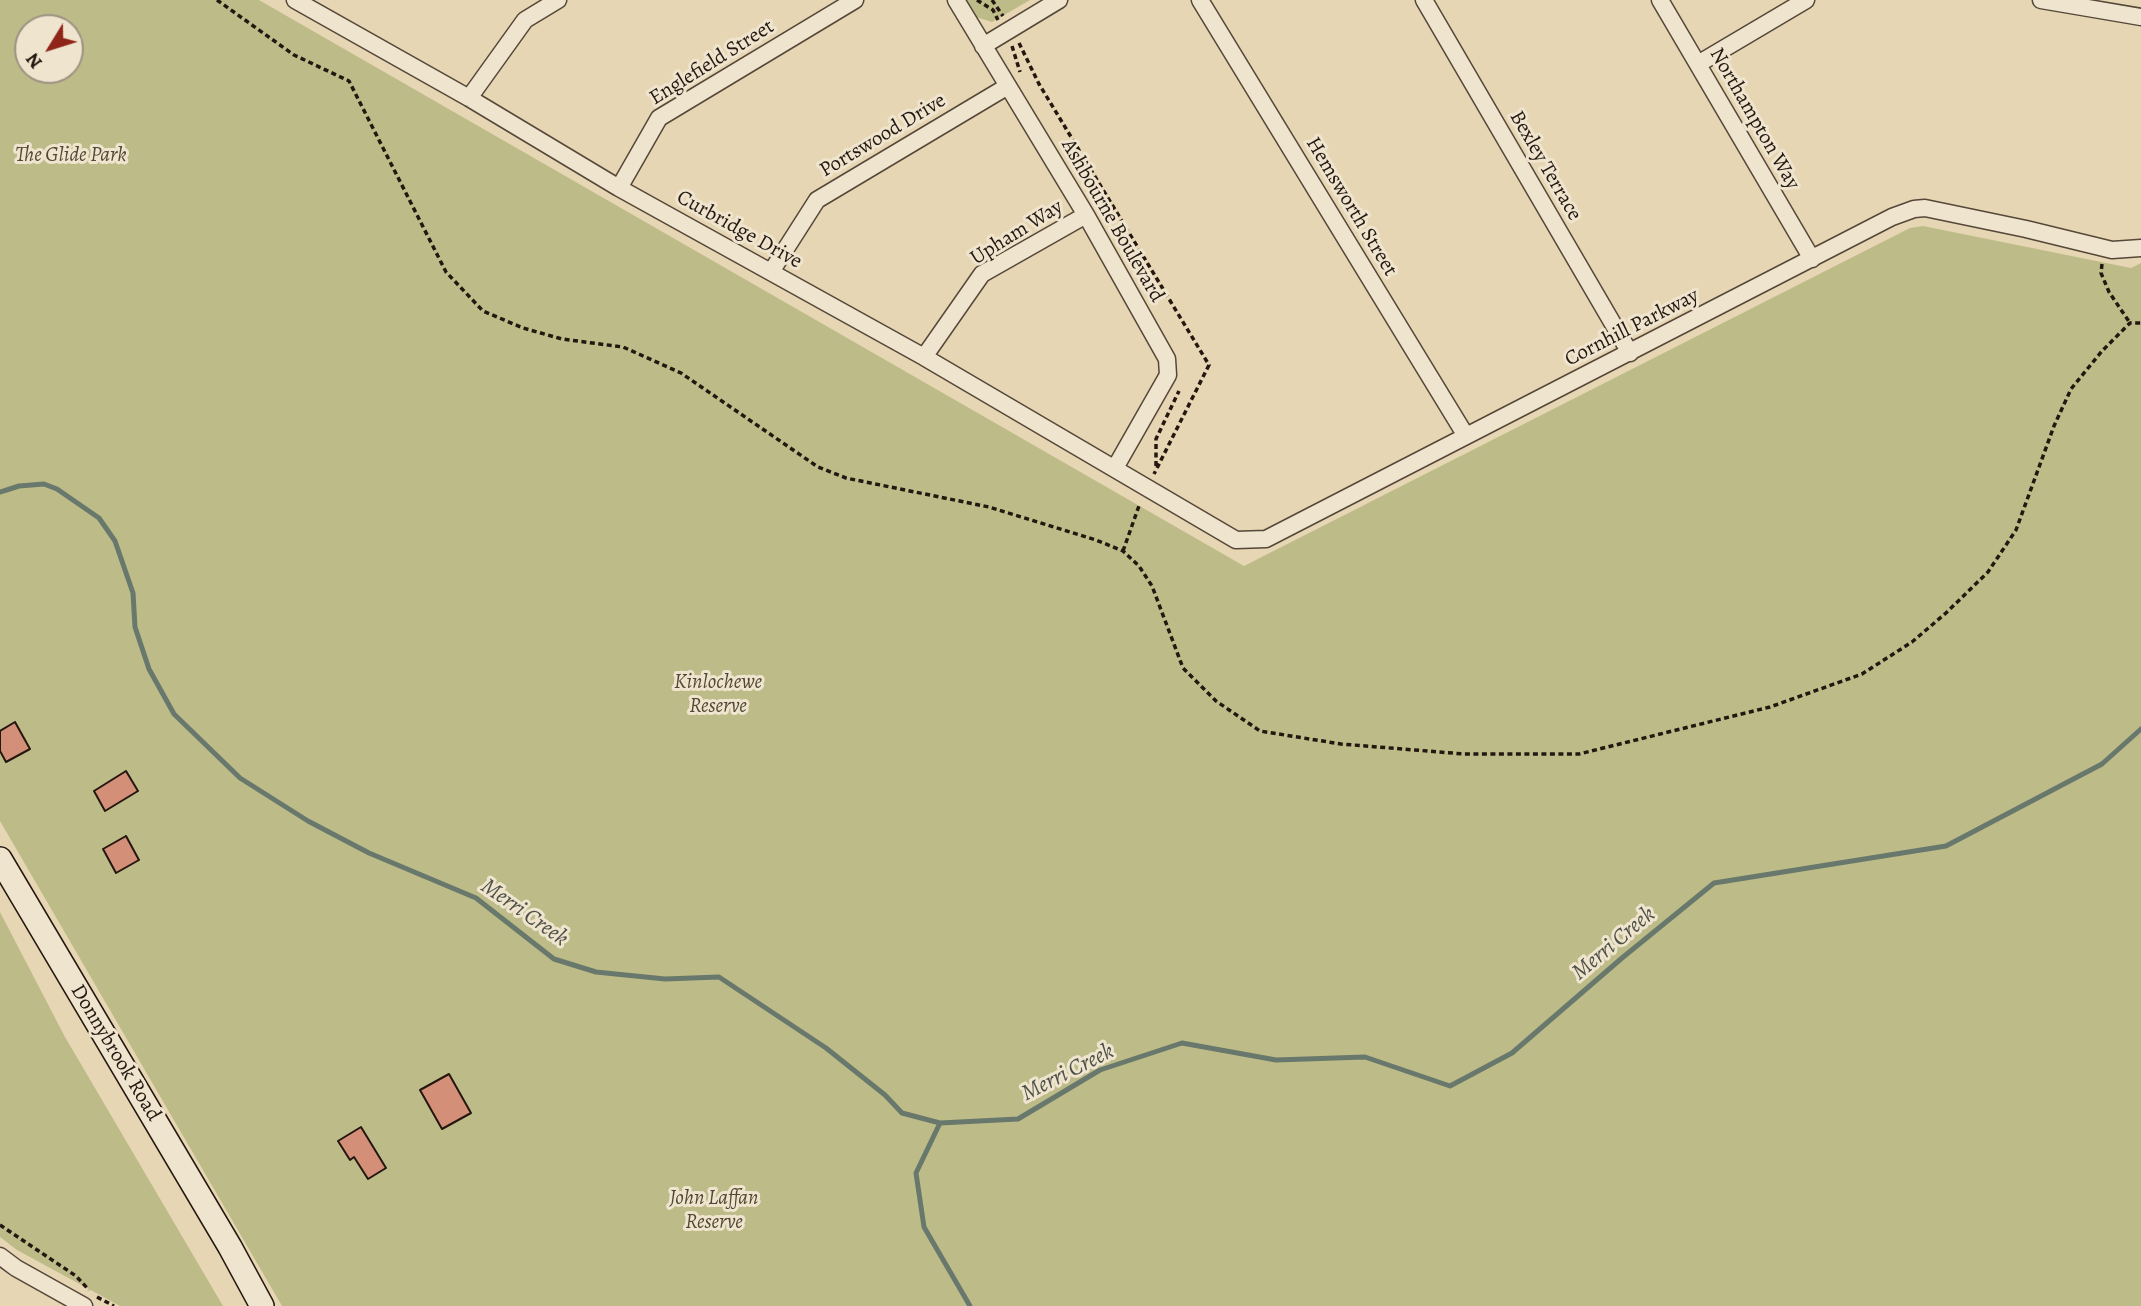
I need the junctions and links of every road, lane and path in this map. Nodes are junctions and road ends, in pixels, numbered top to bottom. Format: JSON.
{"nodes":[{"id":1,"x":295,"y":0,"type":"edge"},
{"id":2,"x":327,"y":0,"type":"edge"},
{"id":3,"x":558,"y":0,"type":"edge"},
{"id":4,"x":855,"y":0,"type":"edge"},
{"id":5,"x":957,"y":0,"type":"edge"},
{"id":6,"x":992,"y":0,"type":"edge"},
{"id":7,"x":1059,"y":0,"type":"edge"},
{"id":8,"x":1200,"y":0,"type":"edge"},
{"id":9,"x":1424,"y":0,"type":"edge"},
{"id":10,"x":1661,"y":0,"type":"edge"},
{"id":11,"x":1806,"y":0,"type":"edge"},
{"id":12,"x":2041,"y":0,"type":"edge"},
{"id":13,"x":317,"y":14,"type":"junction"},
{"id":14,"x":2141,"y":17,"type":"edge"},
{"id":15,"x":1012,"y":29,"type":"junction"},
{"id":16,"x":984,"y":46,"type":"junction"},
{"id":17,"x":1698,"y":64,"type":"junction"},
{"id":18,"x":1008,"y":86,"type":"junction"},
{"id":19,"x":468,"y":98,"type":"junction"},
{"id":20,"x":618,"y":188,"type":"junction"},
{"id":21,"x":1086,"y":215,"type":"junction"},
{"id":22,"x":2102,"y":248,"type":"junction"},
{"id":23,"x":2141,"y":248,"type":"edge"},
{"id":24,"x":1812,"y":259,"type":"junction"},
{"id":25,"x":771,"y":272,"type":"junction"},
{"id":26,"x":2130,"y":323,"type":"dead end"},
{"id":27,"x":1630,"y":353,"type":"junction"},
{"id":28,"x":924,"y":357,"type":"junction"},
{"id":29,"x":1466,"y":436,"type":"junction"},
{"id":30,"x":1115,"y":468,"type":"junction"},
{"id":31,"x":1156,"y":468,"type":"dead end"},
{"id":32,"x":1155,"y":493,"type":"junction"},
{"id":33,"x":1123,"y":551,"type":"dead end"},
{"id":34,"x":0,"y":859,"type":"edge"},
{"id":35,"x":0,"y":1225,"type":"edge"},
{"id":36,"x":230,"y":1247,"type":"junction"},
{"id":37,"x":0,"y":1256,"type":"edge"},
{"id":38,"x":84,"y":1306,"type":"edge"},
{"id":39,"x":114,"y":1306,"type":"edge"},
{"id":40,"x":262,"y":1306,"type":"edge"},
{"id":41,"x":269,"y":1306,"type":"edge"}],
"edges":[{"from":1,"to":13,"type":"street","name":"Curbridge Drive"},
{"from":2,"to":13,"type":"street"},
{"from":3,"to":19,"type":"street"},
{"from":4,"to":20,"type":"street","name":"Englefield Street"},
{"from":5,"to":16,"type":"street","name":"Ashbourne Boulevard"},
{"from":6,"to":15,"type":"path"},
{"from":7,"to":15,"type":"street"},
{"from":8,"to":29,"type":"street","name":"Hemsworth Street"},
{"from":9,"to":27,"type":"street","name":"Bexley Terrace"},
{"from":10,"to":17,"type":"street","name":"Northampton Way"},
{"from":11,"to":17,"type":"street"},
{"from":12,"to":14,"type":"street"},
{"from":13,"to":19,"type":"street","name":"Curbridge Drive"},
{"from":15,"to":16,"type":"street"},
{"from":15,"to":31,"type":"path"},
{"from":16,"to":18,"type":"street","name":"Ashbourne Boulevard"},
{"from":17,"to":24,"type":"street","name":"Northampton Way"},
{"from":18,"to":21,"type":"street","name":"Ashbourne Boulevard"},
{"from":18,"to":25,"type":"street","name":"Portswood Drive"},
{"from":19,"to":20,"type":"street","name":"Curbridge Drive"},
{"from":20,"to":25,"type":"street","name":"Curbridge Drive"},
{"from":21,"to":28,"type":"street","name":"Upham Way"},
{"from":21,"to":30,"type":"street","name":"Ashbourne Boulevard"},
{"from":22,"to":23,"type":"street","name":"Cornhill Parkway"},
{"from":22,"to":24,"type":"street","name":"Cornhill Parkway"},
{"from":22,"to":26,"type":"path"},
{"from":24,"to":27,"type":"street","name":"Cornhill Parkway"},
{"from":25,"to":28,"type":"street","name":"Curbridge Drive"},
{"from":27,"to":29,"type":"street","name":"Cornhill Parkway"},
{"from":28,"to":30,"type":"street","name":"Curbridge Drive"},
{"from":29,"to":32,"type":"street","name":"Cornhill Parkway"},
{"from":30,"to":32,"type":"street","name":"Curbridge Drive"},
{"from":32,"to":33,"type":"path"},
{"from":34,"to":36,"type":"main road","name":"Donnybrook Road"},
{"from":35,"to":39,"type":"path"},
{"from":36,"to":40,"type":"main road","name":"Donnybrook Road"},
{"from":36,"to":41,"type":"main road","name":"Donnybrook Road"},
{"from":37,"to":38,"type":"street"}]}
